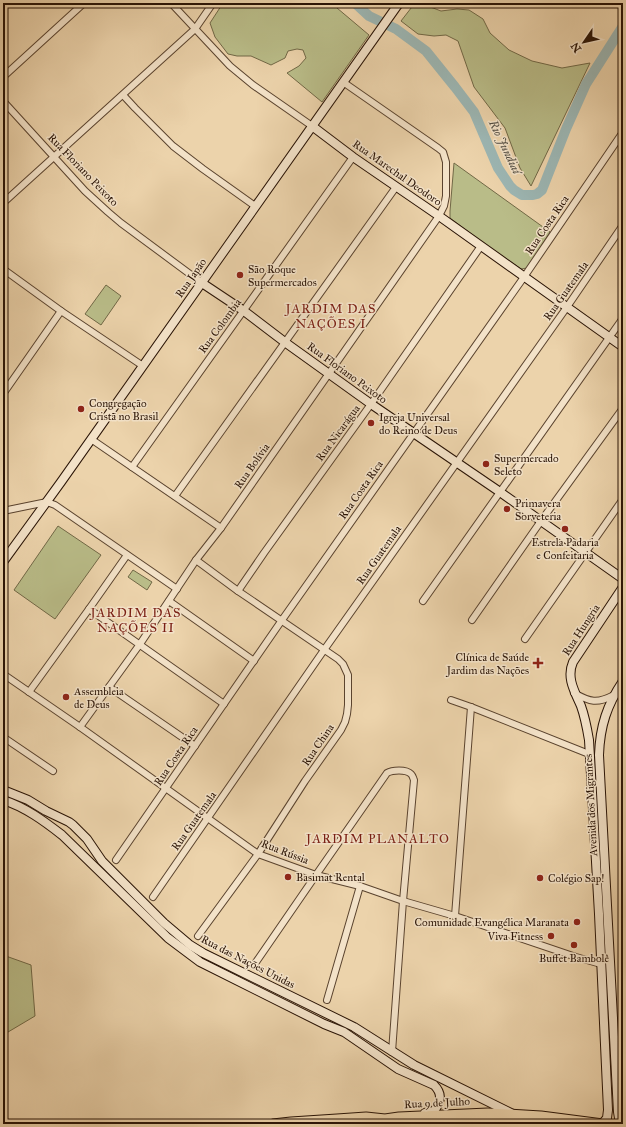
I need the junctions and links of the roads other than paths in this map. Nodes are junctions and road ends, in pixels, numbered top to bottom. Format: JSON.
{"nodes":[{"id":1,"x":84,"y":3,"type":"edge"},
{"id":2,"x":172,"y":3,"type":"edge"},
{"id":3,"x":213,"y":3,"type":"edge"},
{"id":4,"x":397,"y":6,"type":"edge"},
{"id":5,"x":195,"y":29,"type":"junction"},
{"id":6,"x":3,"y":77,"type":"edge"},
{"id":7,"x":343,"y":82,"type":"junction"},
{"id":8,"x":123,"y":95,"type":"junction"},
{"id":9,"x":3,"y":101,"type":"edge"},
{"id":10,"x":312,"y":126,"type":"junction"},
{"id":11,"x":623,"y":132,"type":"edge"},
{"id":12,"x":54,"y":157,"type":"junction"},
{"id":13,"x":353,"y":157,"type":"junction"},
{"id":14,"x":396,"y":187,"type":"junction"},
{"id":15,"x":3,"y":203,"type":"edge"},
{"id":16,"x":255,"y":206,"type":"junction"},
{"id":17,"x":439,"y":216,"type":"junction"},
{"id":18,"x":623,"y":225,"type":"edge"},
{"id":19,"x":481,"y":246,"type":"junction"},
{"id":20,"x":3,"y":269,"type":"edge"},
{"id":21,"x":524,"y":277,"type":"junction"},
{"id":22,"x":202,"y":283,"type":"junction"},
{"id":23,"x":567,"y":307,"type":"junction"},
{"id":24,"x":61,"y":311,"type":"junction"},
{"id":25,"x":244,"y":311,"type":"junction"},
{"id":26,"x":623,"y":318,"type":"edge"},
{"id":27,"x":609,"y":338,"type":"junction"},
{"id":28,"x":286,"y":343,"type":"junction"},
{"id":29,"x":623,"y":347,"type":"edge"},
{"id":30,"x":143,"y":366,"type":"junction"},
{"id":31,"x":329,"y":373,"type":"junction"},
{"id":32,"x":3,"y":394,"type":"edge"},
{"id":33,"x":371,"y":404,"type":"junction"},
{"id":34,"x":623,"y":408,"type":"edge"},
{"id":35,"x":414,"y":433,"type":"junction"},
{"id":36,"x":91,"y":439,"type":"junction"},
{"id":37,"x":457,"y":463,"type":"junction"},
{"id":38,"x":132,"y":467,"type":"junction"},
{"id":39,"x":500,"y":492,"type":"junction"},
{"id":40,"x":175,"y":496,"type":"junction"},
{"id":41,"x":623,"y":499,"type":"edge"},
{"id":42,"x":47,"y":502,"type":"junction"},
{"id":43,"x":3,"y":511,"type":"edge"},
{"id":44,"x":541,"y":521,"type":"junction"},
{"id":45,"x":221,"y":528,"type":"junction"},
{"id":46,"x":585,"y":553,"type":"junction"},
{"id":47,"x":127,"y":555,"type":"junction"},
{"id":48,"x":196,"y":560,"type":"junction"},
{"id":49,"x":3,"y":562,"type":"edge"},
{"id":50,"x":623,"y":580,"type":"edge"},
{"id":51,"x":623,"y":587,"type":"edge"},
{"id":52,"x":177,"y":589,"type":"junction"},
{"id":53,"x":238,"y":591,"type":"junction"},
{"id":54,"x":169,"y":601,"type":"junction"},
{"id":55,"x":423,"y":601,"type":"dead end"},
{"id":56,"x":89,"y":610,"type":"junction"},
{"id":57,"x":282,"y":620,"type":"junction"},
{"id":58,"x":472,"y":620,"type":"dead end"},
{"id":59,"x":525,"y":639,"type":"dead end"},
{"id":60,"x":140,"y":644,"type":"junction"},
{"id":61,"x":324,"y":650,"type":"junction"},
{"id":62,"x":254,"y":661,"type":"junction"},
{"id":63,"x":3,"y":674,"type":"edge"},
{"id":64,"x":623,"y":681,"type":"edge"},
{"id":65,"x":109,"y":687,"type":"junction"},
{"id":66,"x":29,"y":692,"type":"junction"},
{"id":67,"x":574,"y":693,"type":"junction"},
{"id":68,"x":614,"y":695,"type":"junction"},
{"id":69,"x":450,"y":700,"type":"dead end"},
{"id":70,"x":224,"y":704,"type":"junction"},
{"id":71,"x":471,"y":707,"type":"junction"},
{"id":72,"x":80,"y":727,"type":"junction"},
{"id":73,"x":3,"y":737,"type":"edge"},
{"id":74,"x":195,"y":746,"type":"junction"},
{"id":75,"x":590,"y":754,"type":"junction"},
{"id":76,"x":53,"y":771,"type":"dead end"},
{"id":77,"x":166,"y":789,"type":"junction"},
{"id":78,"x":3,"y":790,"type":"edge"},
{"id":79,"x":3,"y":800,"type":"edge"},
{"id":80,"x":208,"y":818,"type":"junction"},
{"id":81,"x":69,"y":822,"type":"junction"},
{"id":82,"x":593,"y":828,"type":"junction"},
{"id":83,"x":603,"y":830,"type":"junction"},
{"id":84,"x":62,"y":835,"type":"junction"},
{"id":85,"x":87,"y":839,"type":"junction"},
{"id":86,"x":75,"y":849,"type":"junction"},
{"id":87,"x":595,"y":850,"type":"junction"},
{"id":88,"x":604,"y":853,"type":"junction"},
{"id":89,"x":258,"y":854,"type":"junction"},
{"id":90,"x":116,"y":860,"type":"dead end"},
{"id":91,"x":316,"y":875,"type":"junction"},
{"id":92,"x":597,"y":878,"type":"junction"},
{"id":93,"x":360,"y":886,"type":"junction"},
{"id":94,"x":153,"y":898,"type":"dead end"},
{"id":95,"x":403,"y":901,"type":"junction"},
{"id":96,"x":455,"y":916,"type":"junction"},
{"id":97,"x":198,"y":936,"type":"dead end"},
{"id":98,"x":609,"y":941,"type":"junction"},
{"id":99,"x":254,"y":965,"type":"dead end"},
{"id":100,"x":601,"y":968,"type":"junction"},
{"id":101,"x":326,"y":1000,"type":"dead end"},
{"id":102,"x":613,"y":1014,"type":"junction"},
{"id":103,"x":392,"y":1052,"type":"junction"},
{"id":104,"x":514,"y":1114,"type":"junction"},
{"id":105,"x":399,"y":1117,"type":"junction"},
{"id":106,"x":338,"y":1121,"type":"edge"},
{"id":107,"x":500,"y":1121,"type":"junction"},
{"id":108,"x":568,"y":1122,"type":"edge"},
{"id":109,"x":290,"y":1123,"type":"edge"},
{"id":110,"x":273,"y":1124,"type":"edge"},
{"id":111,"x":441,"y":1124,"type":"edge"},
{"id":112,"x":510,"y":1124,"type":"edge"},
{"id":113,"x":523,"y":1124,"type":"edge"},
{"id":114,"x":598,"y":1124,"type":"edge"},
{"id":115,"x":620,"y":1124,"type":"edge"}],
"edges":[{"from":1,"to":6,"type":"street"},
{"from":2,"to":5,"type":"street","name":"Rua Marechal Deodoro"},
{"from":3,"to":5,"type":"street"},
{"from":4,"to":7,"type":"street","name":"Rua Japão"},
{"from":5,"to":8,"type":"street"},
{"from":5,"to":10,"type":"street","name":"Rua Marechal Deodoro"},
{"from":7,"to":10,"type":"street","name":"Rua Japão"},
{"from":7,"to":17,"type":"street","name":"Rua Bolívia"},
{"from":8,"to":12,"type":"street"},
{"from":8,"to":16,"type":"street"},
{"from":9,"to":12,"type":"street","name":"Rua Floriano Peixoto"},
{"from":10,"to":13,"type":"street","name":"Rua Marechal Deodoro"},
{"from":10,"to":16,"type":"street","name":"Rua Japão"},
{"from":11,"to":21,"type":"street","name":"Rua Costa Rica"},
{"from":12,"to":15,"type":"street"},
{"from":12,"to":22,"type":"street","name":"Rua Floriano Peixoto"},
{"from":13,"to":14,"type":"street","name":"Rua Marechal Deodoro"},
{"from":13,"to":25,"type":"street","name":"Rua Colombia"},
{"from":14,"to":17,"type":"street","name":"Rua Marechal Deodoro"},
{"from":14,"to":28,"type":"street"},
{"from":16,"to":22,"type":"street","name":"Rua Japão"},
{"from":17,"to":19,"type":"street","name":"Rua Marechal Deodoro"},
{"from":17,"to":31,"type":"street","name":"Rua Bolívia"},
{"from":18,"to":23,"type":"street","name":"Rua Guatemala"},
{"from":19,"to":21,"type":"street","name":"Rua Marechal Deodoro"},
{"from":19,"to":33,"type":"street","name":"Rua Nicarágua"},
{"from":20,"to":24,"type":"street"},
{"from":21,"to":23,"type":"street","name":"Rua Marechal Deodoro"},
{"from":21,"to":35,"type":"street","name":"Rua Costa Rica"},
{"from":22,"to":25,"type":"street","name":"Rua Floriano Peixoto"},
{"from":22,"to":30,"type":"street","name":"Rua Japão"},
{"from":23,"to":27,"type":"street","name":"Rua Marechal Deodoro"},
{"from":23,"to":37,"type":"street","name":"Rua Guatemala"},
{"from":24,"to":30,"type":"street"},
{"from":24,"to":32,"type":"street"},
{"from":25,"to":28,"type":"street","name":"Rua Floriano Peixoto"},
{"from":25,"to":38,"type":"street","name":"Rua Colombia"},
{"from":26,"to":27,"type":"street"},
{"from":27,"to":29,"type":"street","name":"Rua Marechal Deodoro"},
{"from":27,"to":39,"type":"street"},
{"from":28,"to":31,"type":"street","name":"Rua Floriano Peixoto"},
{"from":28,"to":40,"type":"street"},
{"from":30,"to":36,"type":"street","name":"Rua Japão"},
{"from":31,"to":33,"type":"street","name":"Rua Floriano Peixoto"},
{"from":31,"to":45,"type":"street","name":"Rua Bolívia"},
{"from":33,"to":35,"type":"street","name":"Rua Floriano Peixoto"},
{"from":33,"to":53,"type":"street","name":"Rua Nicarágua"},
{"from":34,"to":44,"type":"street"},
{"from":35,"to":37,"type":"street","name":"Rua Floriano Peixoto"},
{"from":35,"to":57,"type":"street","name":"Rua Costa Rica"},
{"from":36,"to":38,"type":"street"},
{"from":36,"to":42,"type":"street","name":"Rua Japão"},
{"from":37,"to":39,"type":"street","name":"Rua Floriano Peixoto"},
{"from":37,"to":61,"type":"street","name":"Rua Guatemala"},
{"from":38,"to":40,"type":"street"},
{"from":39,"to":44,"type":"street","name":"Rua Floriano Peixoto"},
{"from":39,"to":55,"type":"street"},
{"from":40,"to":45,"type":"street"},
{"from":41,"to":46,"type":"street"},
{"from":42,"to":43,"type":"street"},
{"from":42,"to":47,"type":"street"},
{"from":42,"to":49,"type":"street","name":"Rua Japão"},
{"from":44,"to":46,"type":"street","name":"Rua Floriano Peixoto"},
{"from":44,"to":58,"type":"street"},
{"from":45,"to":48,"type":"street","name":"Rua Bolívia"},
{"from":46,"to":50,"type":"street","name":"Rua Floriano Peixoto"},
{"from":46,"to":59,"type":"street"},
{"from":47,"to":52,"type":"street"},
{"from":47,"to":56,"type":"street"},
{"from":48,"to":52,"type":"street","name":"Rua Bolívia"},
{"from":48,"to":53,"type":"street","name":"Rua China"},
{"from":51,"to":67,"type":"street","name":"Rua Hungria"},
{"from":52,"to":54,"type":"street","name":"Rua Bolívia"},
{"from":53,"to":57,"type":"street","name":"Rua China"},
{"from":54,"to":60,"type":"street","name":"Rua Bolívia"},
{"from":54,"to":62,"type":"street"},
{"from":56,"to":60,"type":"street"},
{"from":56,"to":66,"type":"street"},
{"from":57,"to":61,"type":"street","name":"Rua China"},
{"from":57,"to":62,"type":"street","name":"Rua Costa Rica"},
{"from":60,"to":65,"type":"street","name":"Rua Bolívia"},
{"from":60,"to":70,"type":"street"},
{"from":61,"to":80,"type":"street","name":"Rua Guatemala"},
{"from":61,"to":89,"type":"street","name":"Rua China"},
{"from":62,"to":70,"type":"street","name":"Rua Costa Rica"},
{"from":63,"to":66,"type":"street","name":"Rua Rússia"},
{"from":64,"to":68,"type":"street","name":"Avenida dos Migrantes"},
{"from":65,"to":72,"type":"street","name":"Rua Bolívia"},
{"from":65,"to":74,"type":"street"},
{"from":66,"to":72,"type":"street","name":"Rua Rússia"},
{"from":67,"to":68,"type":"street"},
{"from":67,"to":75,"type":"street","name":"Avenida dos Migrantes"},
{"from":68,"to":83,"type":"street","name":"Avenida dos Migrantes"},
{"from":69,"to":71,"type":"street"},
{"from":70,"to":74,"type":"street","name":"Rua Costa Rica"},
{"from":71,"to":75,"type":"street"},
{"from":71,"to":96,"type":"street"},
{"from":72,"to":77,"type":"street","name":"Rua Rússia"},
{"from":73,"to":76,"type":"street"},
{"from":74,"to":77,"type":"street","name":"Rua Costa Rica"},
{"from":75,"to":82,"type":"street","name":"Avenida dos Migrantes"},
{"from":77,"to":80,"type":"street","name":"Rua Rússia"},
{"from":77,"to":90,"type":"street","name":"Rua Costa Rica"},
{"from":78,"to":81,"type":"street","name":"Rua das Nações Unidas"},
{"from":79,"to":84,"type":"street","name":"Rua das Nações Unidas"},
{"from":80,"to":89,"type":"street","name":"Rua Rússia"},
{"from":80,"to":94,"type":"street","name":"Rua Guatemala"},
{"from":81,"to":84,"type":"street"},
{"from":81,"to":85,"type":"street","name":"Rua das Nações Unidas"},
{"from":82,"to":83,"type":"street"},
{"from":82,"to":87,"type":"street","name":"Avenida dos Migrantes"},
{"from":83,"to":88,"type":"street","name":"Avenida dos Migrantes"},
{"from":84,"to":86,"type":"street","name":"Rua das Nações Unidas"},
{"from":85,"to":86,"type":"street"},
{"from":85,"to":103,"type":"street","name":"Rua das Nações Unidas"},
{"from":86,"to":105,"type":"street","name":"Rua das Nações Unidas"},
{"from":87,"to":88,"type":"street"},
{"from":87,"to":92,"type":"street","name":"Avenida dos Migrantes"},
{"from":88,"to":98,"type":"street","name":"Avenida dos Migrantes"},
{"from":89,"to":91,"type":"street","name":"Rua Rússia"},
{"from":89,"to":97,"type":"street","name":"Rua China"},
{"from":91,"to":93,"type":"street","name":"Rua Rússia"},
{"from":91,"to":95,"type":"street"},
{"from":91,"to":99,"type":"street"},
{"from":92,"to":98,"type":"street","name":"Avenida dos Migrantes"},
{"from":92,"to":100,"type":"street","name":"Avenida dos Migrantes"},
{"from":93,"to":95,"type":"street","name":"Rua Rússia"},
{"from":93,"to":101,"type":"street"},
{"from":95,"to":96,"type":"street","name":"Rua Rússia"},
{"from":95,"to":103,"type":"street"},
{"from":96,"to":100,"type":"street","name":"Rua Rússia"},
{"from":98,"to":102,"type":"street","name":"Avenida dos Migrantes"},
{"from":100,"to":102,"type":"street","name":"Avenida dos Migrantes"},
{"from":100,"to":114,"type":"street","name":"Avenida dos Migrantes"},
{"from":102,"to":115,"type":"street","name":"Avenida dos Migrantes"},
{"from":103,"to":104,"type":"street","name":"Rua das Nações Unidas"},
{"from":104,"to":105,"type":"main road","name":"Rua 9 de Julho"},
{"from":104,"to":108,"type":"main road","name":"Rua 9 de Julho"},
{"from":105,"to":106,"type":"main road","name":"Rua 9 de Julho"},
{"from":106,"to":109,"type":"main road","name":"Rua 9 de Julho"},
{"from":107,"to":111,"type":"main road","name":"Rua 9 de Julho"},
{"from":107,"to":112,"type":"main road","name":"Rua 9 de Julho"},
{"from":107,"to":113,"type":"main road"},
{"from":108,"to":114,"type":"main road","name":"Rua 9 de Julho"},
{"from":109,"to":110,"type":"main road","name":"Rua 9 de Julho"}]}
